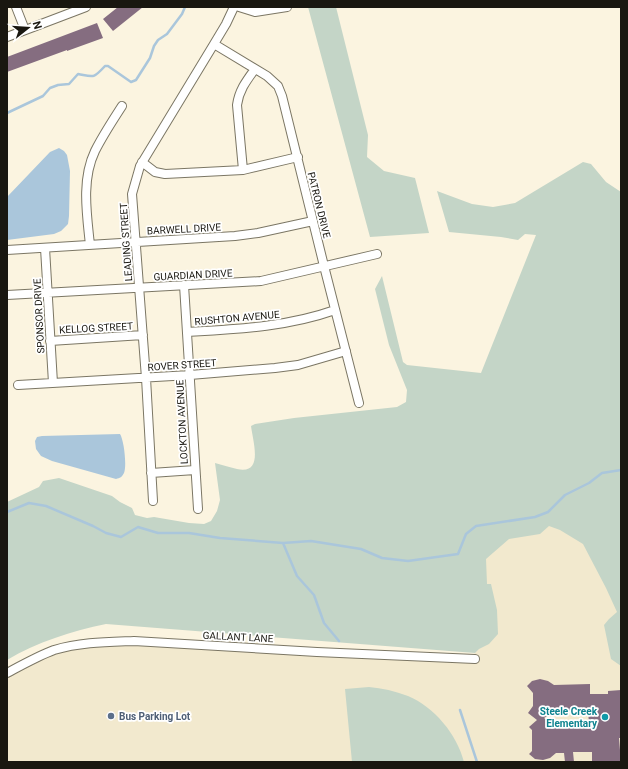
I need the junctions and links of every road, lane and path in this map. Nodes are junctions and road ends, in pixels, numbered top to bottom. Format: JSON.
{"nodes":[{"id":1,"x":16,"y":7,"type":"edge"},
{"id":2,"x":86,"y":7,"type":"edge"},
{"id":3,"x":234,"y":7,"type":"edge"},
{"id":4,"x":239,"y":7,"type":"edge"},
{"id":5,"x":287,"y":7,"type":"edge"},
{"id":6,"x":25,"y":30,"type":"junction"},
{"id":7,"x":7,"y":37,"type":"edge"},
{"id":8,"x":214,"y":44,"type":"junction"},
{"id":9,"x":255,"y":69,"type":"junction"},
{"id":10,"x":122,"y":106,"type":"dead end"},
{"id":11,"x":298,"y":158,"type":"junction"},
{"id":12,"x":142,"y":162,"type":"junction"},
{"id":13,"x":243,"y":170,"type":"junction"},
{"id":14,"x":313,"y":221,"type":"junction"},
{"id":15,"x":136,"y":242,"type":"junction"},
{"id":16,"x":90,"y":245,"type":"junction"},
{"id":17,"x":45,"y":248,"type":"junction"},
{"id":18,"x":7,"y":250,"type":"edge"},
{"id":19,"x":377,"y":254,"type":"dead end"},
{"id":20,"x":324,"y":266,"type":"junction"},
{"id":21,"x":184,"y":285,"type":"junction"},
{"id":22,"x":139,"y":287,"type":"junction"},
{"id":23,"x":48,"y":294,"type":"junction"},
{"id":24,"x":7,"y":295,"type":"edge"},
{"id":25,"x":335,"y":310,"type":"junction"},
{"id":26,"x":187,"y":332,"type":"junction"},
{"id":27,"x":143,"y":335,"type":"junction"},
{"id":28,"x":50,"y":341,"type":"junction"},
{"id":29,"x":346,"y":352,"type":"junction"},
{"id":30,"x":190,"y":376,"type":"junction"},
{"id":31,"x":146,"y":378,"type":"junction"},
{"id":32,"x":53,"y":383,"type":"junction"},
{"id":33,"x":18,"y":385,"type":"dead end"},
{"id":34,"x":359,"y":403,"type":"dead end"},
{"id":35,"x":195,"y":470,"type":"junction"},
{"id":36,"x":151,"y":473,"type":"junction"},
{"id":37,"x":153,"y":501,"type":"dead end"},
{"id":38,"x":198,"y":509,"type":"dead end"},
{"id":39,"x":475,"y":658,"type":"dead end"},
{"id":40,"x":7,"y":673,"type":"edge"}],
"edges":[{"from":1,"to":6,"type":"street"},
{"from":2,"to":6,"type":"street"},
{"from":3,"to":8,"type":"street","name":"LEADING STREET"},
{"from":4,"to":5,"type":"street"},
{"from":6,"to":7,"type":"street"},
{"from":8,"to":9,"type":"street","name":"PATRON DRIVE"},
{"from":8,"to":12,"type":"street","name":"LEADING STREET"},
{"from":9,"to":11,"type":"street","name":"PATRON DRIVE"},
{"from":9,"to":13,"type":"street"},
{"from":10,"to":16,"type":"street"},
{"from":11,"to":13,"type":"street"},
{"from":11,"to":14,"type":"street","name":"PATRON DRIVE"},
{"from":12,"to":13,"type":"street"},
{"from":12,"to":15,"type":"street","name":"LEADING STREET"},
{"from":14,"to":15,"type":"street","name":"BARWELL DRIVE"},
{"from":14,"to":20,"type":"street","name":"PATRON DRIVE"},
{"from":15,"to":16,"type":"street","name":"BARWELL DRIVE"},
{"from":15,"to":22,"type":"street","name":"LEADING STREET"},
{"from":16,"to":17,"type":"street","name":"BARWELL DRIVE"},
{"from":17,"to":18,"type":"street","name":"BARWELL DRIVE"},
{"from":17,"to":23,"type":"street","name":"SPONSOR DRIVE"},
{"from":19,"to":20,"type":"street","name":"GUARDIAN DRIVE"},
{"from":20,"to":21,"type":"street","name":"GUARDIAN DRIVE"},
{"from":20,"to":25,"type":"street","name":"PATRON DRIVE"},
{"from":21,"to":22,"type":"street","name":"GUARDIAN DRIVE"},
{"from":21,"to":26,"type":"street","name":"LOCKTON AVENUE"},
{"from":22,"to":23,"type":"street","name":"GUARDIAN DRIVE"},
{"from":22,"to":27,"type":"street","name":"LEADING STREET"},
{"from":23,"to":24,"type":"street","name":"GUARDIAN DRIVE"},
{"from":23,"to":28,"type":"street","name":"SPONSOR DRIVE"},
{"from":25,"to":26,"type":"street","name":"RUSHTON AVENUE"},
{"from":25,"to":29,"type":"street","name":"PATRON DRIVE"},
{"from":26,"to":30,"type":"street","name":"LOCKTON AVENUE"},
{"from":27,"to":28,"type":"street","name":"KELLOG STREET"},
{"from":27,"to":31,"type":"street","name":"LEADING STREET"},
{"from":28,"to":32,"type":"street","name":"SPONSOR DRIVE"},
{"from":29,"to":30,"type":"street","name":"ROVER STREET"},
{"from":29,"to":34,"type":"street","name":"PATRON DRIVE"},
{"from":30,"to":31,"type":"street","name":"ROVER STREET"},
{"from":30,"to":35,"type":"street","name":"LOCKTON AVENUE"},
{"from":31,"to":32,"type":"street","name":"ROVER STREET"},
{"from":31,"to":36,"type":"street","name":"LEADING STREET"},
{"from":32,"to":33,"type":"street","name":"ROVER STREET"},
{"from":35,"to":36,"type":"street"},
{"from":35,"to":38,"type":"street","name":"LOCKTON AVENUE"},
{"from":36,"to":37,"type":"street","name":"LEADING STREET"},
{"from":39,"to":40,"type":"street","name":"GALLANT LANE"}]}
